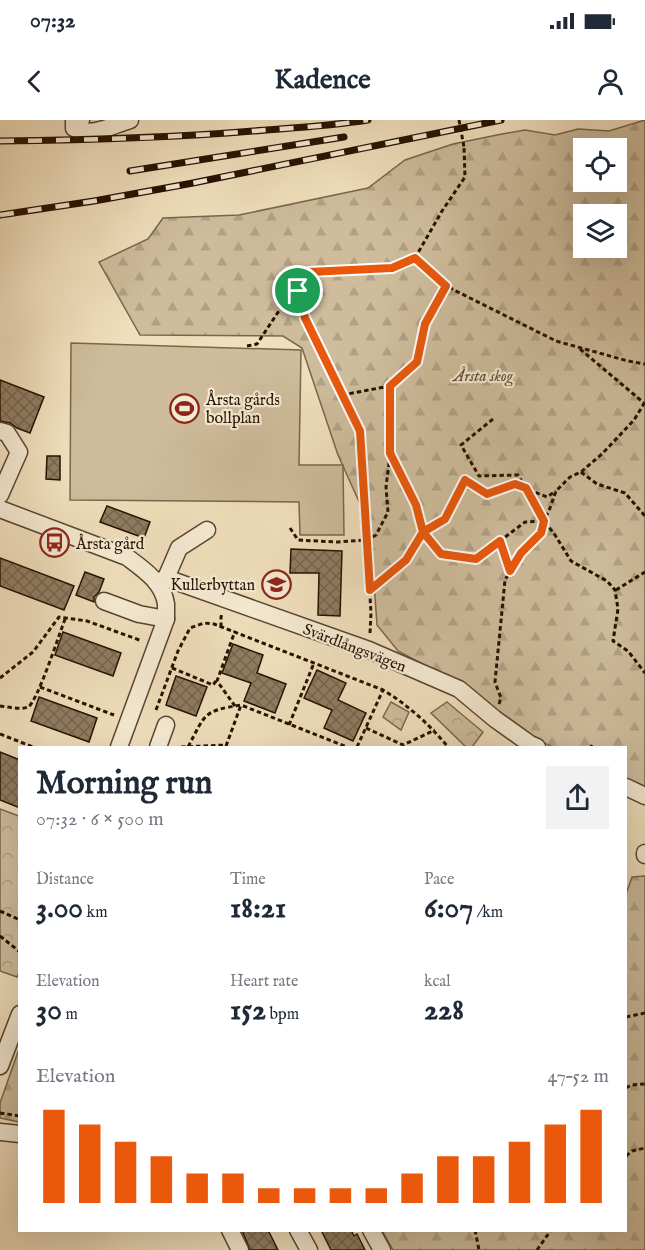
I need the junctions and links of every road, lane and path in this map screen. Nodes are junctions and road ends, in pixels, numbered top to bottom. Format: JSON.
{"nodes":[{"id":1,"x":81,"y":120,"type":"edge"},
{"id":2,"x":130,"y":120,"type":"edge"},
{"id":3,"x":459,"y":120,"type":"edge"},
{"id":4,"x":415,"y":258,"type":"junction"},
{"id":5,"x":301,"y":277,"type":"junction"},
{"id":6,"x":446,"y":286,"type":"junction"},
{"id":7,"x":247,"y":346,"type":"dead end"},
{"id":8,"x":579,"y":348,"type":"junction"},
{"id":9,"x":645,"y":364,"type":"edge"},
{"id":10,"x":390,"y":386,"type":"junction"},
{"id":11,"x":342,"y":395,"type":"junction"},
{"id":12,"x":645,"y":403,"type":"edge"},
{"id":13,"x":493,"y":419,"type":"dead end"},
{"id":14,"x":0,"y":431,"type":"edge"},
{"id":15,"x":390,"y":453,"type":"junction"},
{"id":16,"x":581,"y":472,"type":"junction"},
{"id":17,"x":526,"y":488,"type":"junction"},
{"id":18,"x":556,"y":491,"type":"junction"},
{"id":19,"x":0,"y":495,"type":"edge"},
{"id":20,"x":0,"y":509,"type":"edge"},
{"id":21,"x":645,"y":516,"type":"edge"},
{"id":22,"x":544,"y":521,"type":"junction"},
{"id":23,"x":290,"y":528,"type":"dead end"},
{"id":24,"x":207,"y":531,"type":"dead end"},
{"id":25,"x":423,"y":532,"type":"junction"},
{"id":26,"x":367,"y":540,"type":"junction"},
{"id":27,"x":500,"y":541,"type":"junction"},
{"id":28,"x":510,"y":571,"type":"junction"},
{"id":29,"x":645,"y":572,"type":"edge"},
{"id":30,"x":162,"y":580,"type":"junction"},
{"id":31,"x":370,"y":590,"type":"junction"},
{"id":32,"x":615,"y":591,"type":"junction"},
{"id":33,"x":104,"y":601,"type":"dead end"},
{"id":34,"x":65,"y":619,"type":"junction"},
{"id":35,"x":166,"y":619,"type":"junction"},
{"id":36,"x":235,"y":631,"type":"junction"},
{"id":37,"x":156,"y":647,"type":"junction"},
{"id":38,"x":369,"y":650,"type":"junction"},
{"id":39,"x":314,"y":663,"type":"junction"},
{"id":40,"x":172,"y":668,"type":"junction"},
{"id":41,"x":645,"y":673,"type":"edge"},
{"id":42,"x":0,"y":678,"type":"edge"},
{"id":43,"x":217,"y":681,"type":"junction"},
{"id":44,"x":40,"y":687,"type":"junction"},
{"id":45,"x":383,"y":690,"type":"junction"},
{"id":46,"x":241,"y":705,"type":"junction"},
{"id":47,"x":0,"y":706,"type":"edge"},
{"id":48,"x":235,"y":706,"type":"junction"},
{"id":49,"x":156,"y":710,"type":"dead end"},
{"id":50,"x":495,"y":719,"type":"junction"},
{"id":51,"x":129,"y":721,"type":"junction"},
{"id":52,"x":289,"y":724,"type":"junction"},
{"id":53,"x":166,"y":725,"type":"dead end"},
{"id":54,"x":366,"y":728,"type":"junction"},
{"id":55,"x":435,"y":730,"type":"junction"},
{"id":56,"x":0,"y":734,"type":"edge"},
{"id":57,"x":30,"y":746,"type":"edge"},
{"id":58,"x":119,"y":746,"type":"edge"},
{"id":59,"x":158,"y":746,"type":"edge"},
{"id":60,"x":188,"y":746,"type":"edge"},
{"id":61,"x":226,"y":746,"type":"edge"},
{"id":62,"x":344,"y":746,"type":"edge"},
{"id":63,"x":357,"y":746,"type":"edge"},
{"id":64,"x":403,"y":746,"type":"edge"},
{"id":65,"x":447,"y":746,"type":"edge"},
{"id":66,"x":535,"y":746,"type":"edge"},
{"id":67,"x":627,"y":787,"type":"edge"},
{"id":68,"x":645,"y":796,"type":"edge"},
{"id":69,"x":0,"y":911,"type":"edge"},
{"id":70,"x":18,"y":919,"type":"edge"},
{"id":71,"x":0,"y":936,"type":"edge"},
{"id":72,"x":18,"y":950,"type":"edge"},
{"id":73,"x":645,"y":1012,"type":"edge"},
{"id":74,"x":18,"y":1016,"type":"edge"},
{"id":75,"x":627,"y":1017,"type":"edge"},
{"id":76,"x":6,"y":1031,"type":"edge"},
{"id":77,"x":0,"y":1066,"type":"edge"},
{"id":78,"x":645,"y":1084,"type":"edge"},
{"id":79,"x":627,"y":1087,"type":"edge"},
{"id":80,"x":0,"y":1113,"type":"edge"},
{"id":81,"x":18,"y":1116,"type":"edge"},
{"id":82,"x":0,"y":1132,"type":"edge"},
{"id":83,"x":18,"y":1134,"type":"edge"},
{"id":84,"x":645,"y":1148,"type":"edge"},
{"id":85,"x":627,"y":1155,"type":"edge"},
{"id":86,"x":231,"y":1232,"type":"edge"},
{"id":87,"x":299,"y":1232,"type":"edge"},
{"id":88,"x":372,"y":1232,"type":"edge"},
{"id":89,"x":476,"y":1232,"type":"edge"},
{"id":90,"x":549,"y":1232,"type":"edge"},
{"id":91,"x":240,"y":1250,"type":"edge"},
{"id":92,"x":309,"y":1250,"type":"edge"},
{"id":93,"x":382,"y":1250,"type":"edge"},
{"id":94,"x":479,"y":1250,"type":"edge"},
{"id":95,"x":537,"y":1250,"type":"edge"}],
"edges":[{"from":1,"to":2,"type":"street"},
{"from":3,"to":4,"type":"path","bridge":true},
{"from":4,"to":5,"type":"path"},
{"from":4,"to":6,"type":"path"},
{"from":5,"to":7,"type":"path"},
{"from":5,"to":11,"type":"path"},
{"from":6,"to":8,"type":"path"},
{"from":6,"to":10,"type":"path"},
{"from":8,"to":9,"type":"path"},
{"from":8,"to":12,"type":"path"},
{"from":10,"to":11,"type":"path"},
{"from":10,"to":15,"type":"path"},
{"from":11,"to":26,"type":"path"},
{"from":12,"to":16,"type":"path"},
{"from":13,"to":17,"type":"path"},
{"from":14,"to":19,"type":"street"},
{"from":15,"to":25,"type":"path"},
{"from":15,"to":26,"type":"path"},
{"from":16,"to":18,"type":"path"},
{"from":16,"to":21,"type":"path"},
{"from":17,"to":18,"type":"path"},
{"from":17,"to":22,"type":"path"},
{"from":17,"to":25,"type":"path"},
{"from":18,"to":22,"type":"path"},
{"from":20,"to":30,"type":"street","name":"Svärdlångsvägen"},
{"from":22,"to":27,"type":"path"},
{"from":22,"to":28,"type":"path"},
{"from":22,"to":32,"type":"path"},
{"from":23,"to":26,"type":"path"},
{"from":24,"to":30,"type":"street"},
{"from":25,"to":27,"type":"path"},
{"from":25,"to":31,"type":"path"},
{"from":26,"to":31,"type":"path"},
{"from":27,"to":28,"type":"path"},
{"from":28,"to":50,"type":"path"},
{"from":29,"to":32,"type":"path"},
{"from":30,"to":35,"type":"street"},
{"from":30,"to":38,"type":"street","name":"Svärdlångsvägen"},
{"from":31,"to":38,"type":"path"},
{"from":32,"to":41,"type":"path"},
{"from":33,"to":35,"type":"street"},
{"from":34,"to":37,"type":"path"},
{"from":34,"to":42,"type":"path"},
{"from":34,"to":44,"type":"path"},
{"from":35,"to":37,"type":"street"},
{"from":36,"to":39,"type":"path"},
{"from":36,"to":40,"type":"path"},
{"from":36,"to":43,"type":"path"},
{"from":37,"to":51,"type":"street"},
{"from":38,"to":50,"type":"street","name":"Svärdlångsvägen"},
{"from":39,"to":45,"type":"path"},
{"from":39,"to":52,"type":"path"},
{"from":40,"to":43,"type":"path"},
{"from":40,"to":49,"type":"path"},
{"from":43,"to":48,"type":"path"},
{"from":44,"to":47,"type":"path"},
{"from":44,"to":51,"type":"path"},
{"from":45,"to":54,"type":"path"},
{"from":45,"to":55,"type":"path"},
{"from":46,"to":48,"type":"path"},
{"from":46,"to":52,"type":"path"},
{"from":46,"to":61,"type":"path"},
{"from":48,"to":60,"type":"path"},
{"from":50,"to":66,"type":"street","name":"Svärdlångsvägen"},
{"from":51,"to":58,"type":"street"},
{"from":52,"to":62,"type":"path"},
{"from":53,"to":59,"type":"street"},
{"from":54,"to":63,"type":"path"},
{"from":54,"to":64,"type":"path"},
{"from":55,"to":64,"type":"path"},
{"from":55,"to":65,"type":"path"},
{"from":56,"to":57,"type":"path"},
{"from":67,"to":68,"type":"street"},
{"from":69,"to":70,"type":"path"},
{"from":71,"to":72,"type":"path"},
{"from":73,"to":75,"type":"path"},
{"from":74,"to":76,"type":"street"},
{"from":76,"to":77,"type":"street"},
{"from":78,"to":79,"type":"path"},
{"from":80,"to":81,"type":"path"},
{"from":82,"to":83,"type":"street"},
{"from":84,"to":85,"type":"path"},
{"from":86,"to":91,"type":"street"},
{"from":87,"to":92,"type":"street"},
{"from":88,"to":93,"type":"street"},
{"from":89,"to":94,"type":"path"},
{"from":90,"to":95,"type":"path"}]}
